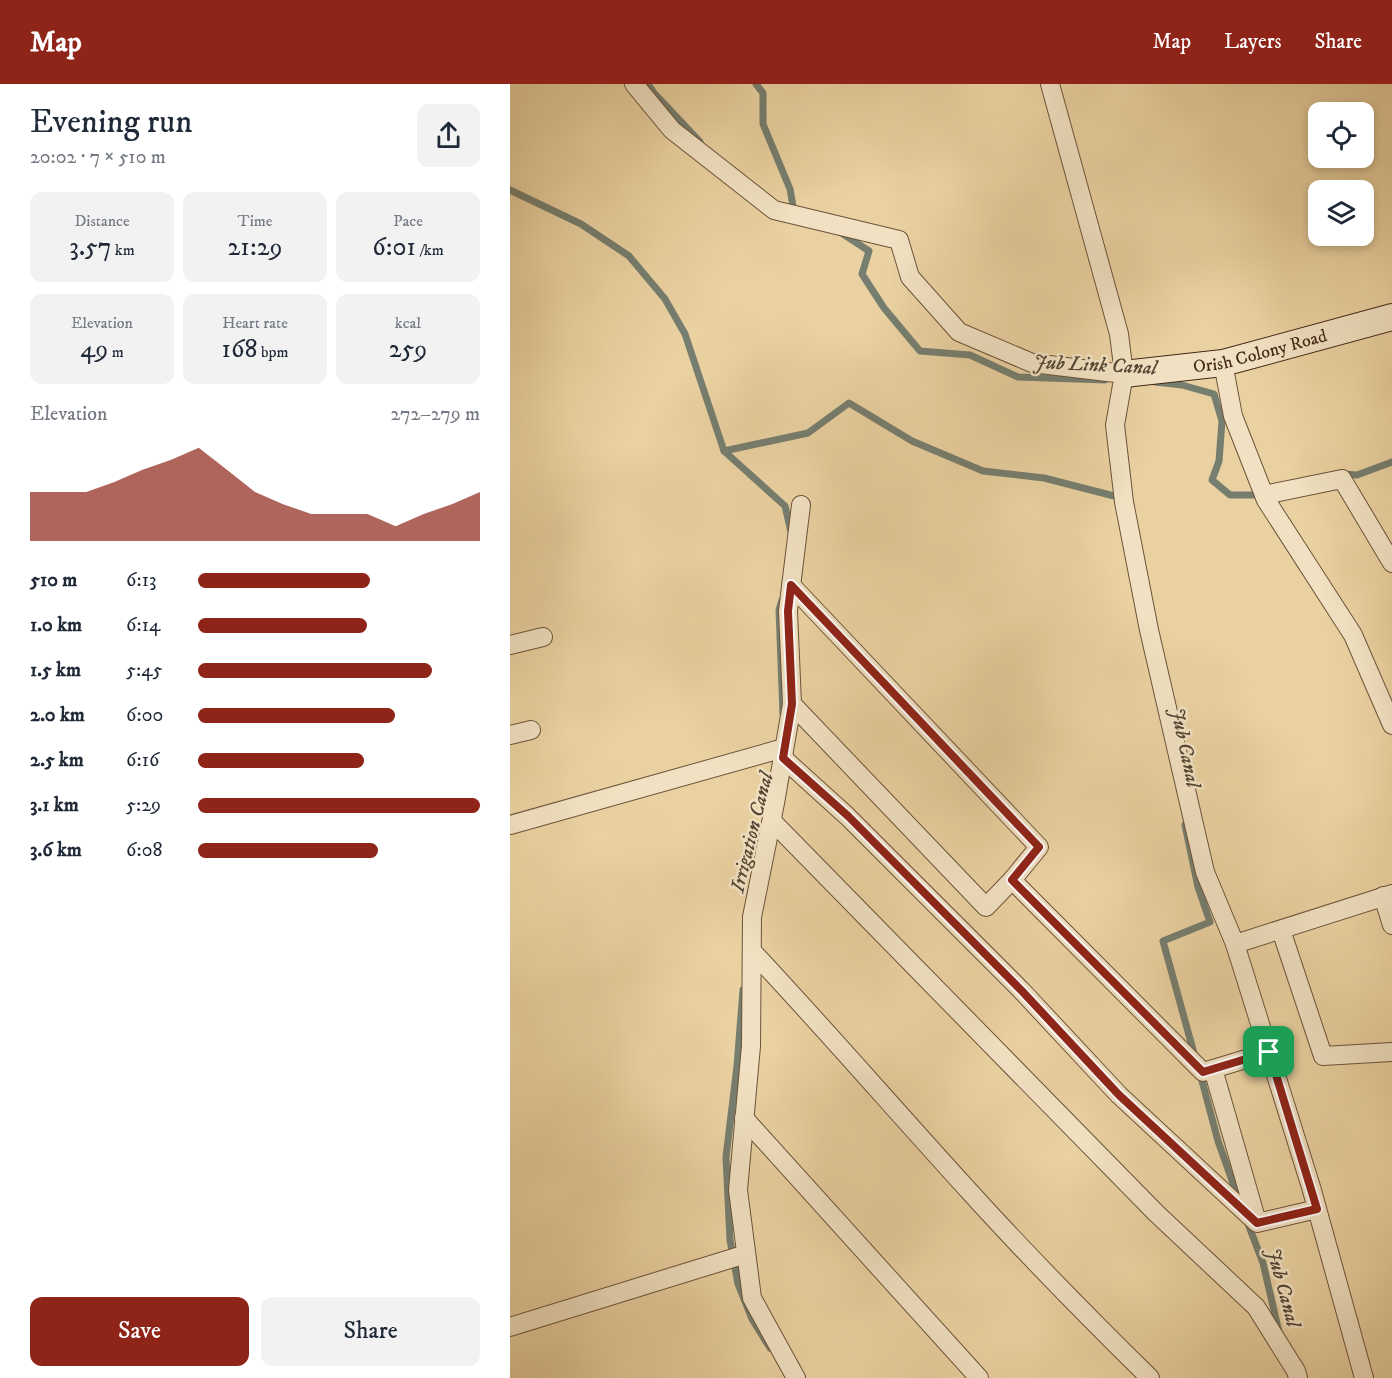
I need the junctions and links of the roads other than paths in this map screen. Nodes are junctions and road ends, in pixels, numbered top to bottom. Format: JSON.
{"nodes":[{"id":1,"x":634,"y":84,"type":"edge"},
{"id":2,"x":1050,"y":84,"type":"edge"},
{"id":3,"x":1392,"y":317,"type":"edge"},
{"id":4,"x":1223,"y":363,"type":"junction"},
{"id":5,"x":1124,"y":374,"type":"junction"},
{"id":6,"x":1264,"y":495,"type":"junction"},
{"id":7,"x":801,"y":505,"type":"dead end"},
{"id":8,"x":1392,"y":562,"type":"edge"},
{"id":9,"x":791,"y":585,"type":"junction"},
{"id":10,"x":543,"y":637,"type":"dead end"},
{"id":11,"x":510,"y":645,"type":"edge"},
{"id":12,"x":792,"y":704,"type":"junction"},
{"id":13,"x":1392,"y":724,"type":"edge"},
{"id":14,"x":531,"y":730,"type":"dead end"},
{"id":15,"x":510,"y":735,"type":"edge"},
{"id":16,"x":783,"y":753,"type":"junction"},
{"id":17,"x":772,"y":821,"type":"junction"},
{"id":18,"x":510,"y":825,"type":"edge"},
{"id":19,"x":1012,"y":880,"type":"junction"},
{"id":20,"x":1388,"y":895,"type":"edge"},
{"id":21,"x":1392,"y":925,"type":"edge"},
{"id":22,"x":1281,"y":930,"type":"junction"},
{"id":23,"x":1235,"y":945,"type":"junction"},
{"id":24,"x":752,"y":951,"type":"junction"},
{"id":25,"x":1269,"y":1052,"type":"junction"},
{"id":26,"x":1392,"y":1052,"type":"edge"},
{"id":27,"x":1213,"y":1069,"type":"junction"},
{"id":28,"x":744,"y":1118,"type":"junction"},
{"id":29,"x":1317,"y":1209,"type":"junction"},
{"id":30,"x":1257,"y":1223,"type":"junction"},
{"id":31,"x":746,"y":1254,"type":"junction"},
{"id":32,"x":510,"y":1327,"type":"edge"},
{"id":33,"x":796,"y":1378,"type":"edge"},
{"id":34,"x":979,"y":1378,"type":"edge"},
{"id":35,"x":1150,"y":1378,"type":"edge"},
{"id":36,"x":1298,"y":1378,"type":"edge"},
{"id":37,"x":1364,"y":1378,"type":"edge"}],
"edges":[{"from":1,"to":5,"type":"street"},
{"from":2,"to":5,"type":"street"},
{"from":3,"to":4,"type":"street","name":"Orish Colony Road"},
{"from":4,"to":5,"type":"street","name":"Orish Colony Road"},
{"from":4,"to":6,"type":"street"},
{"from":5,"to":23,"type":"street"},
{"from":6,"to":8,"type":"street"},
{"from":6,"to":13,"type":"street"},
{"from":7,"to":9,"type":"street"},
{"from":9,"to":12,"type":"street"},
{"from":9,"to":19,"type":"street"},
{"from":10,"to":11,"type":"street"},
{"from":12,"to":16,"type":"street"},
{"from":12,"to":19,"type":"street"},
{"from":14,"to":15,"type":"street"},
{"from":16,"to":17,"type":"street"},
{"from":16,"to":18,"type":"street"},
{"from":16,"to":30,"type":"street"},
{"from":17,"to":24,"type":"street"},
{"from":17,"to":36,"type":"street"},
{"from":19,"to":27,"type":"street"},
{"from":20,"to":21,"type":"street"},
{"from":20,"to":22,"type":"street"},
{"from":22,"to":23,"type":"street"},
{"from":22,"to":26,"type":"street"},
{"from":23,"to":25,"type":"street"},
{"from":24,"to":28,"type":"street"},
{"from":24,"to":35,"type":"street"},
{"from":25,"to":27,"type":"street"},
{"from":25,"to":29,"type":"street"},
{"from":27,"to":30,"type":"street"},
{"from":28,"to":31,"type":"street"},
{"from":28,"to":34,"type":"street"},
{"from":29,"to":30,"type":"street"},
{"from":29,"to":37,"type":"street"},
{"from":31,"to":32,"type":"street"},
{"from":31,"to":33,"type":"street"}]}
